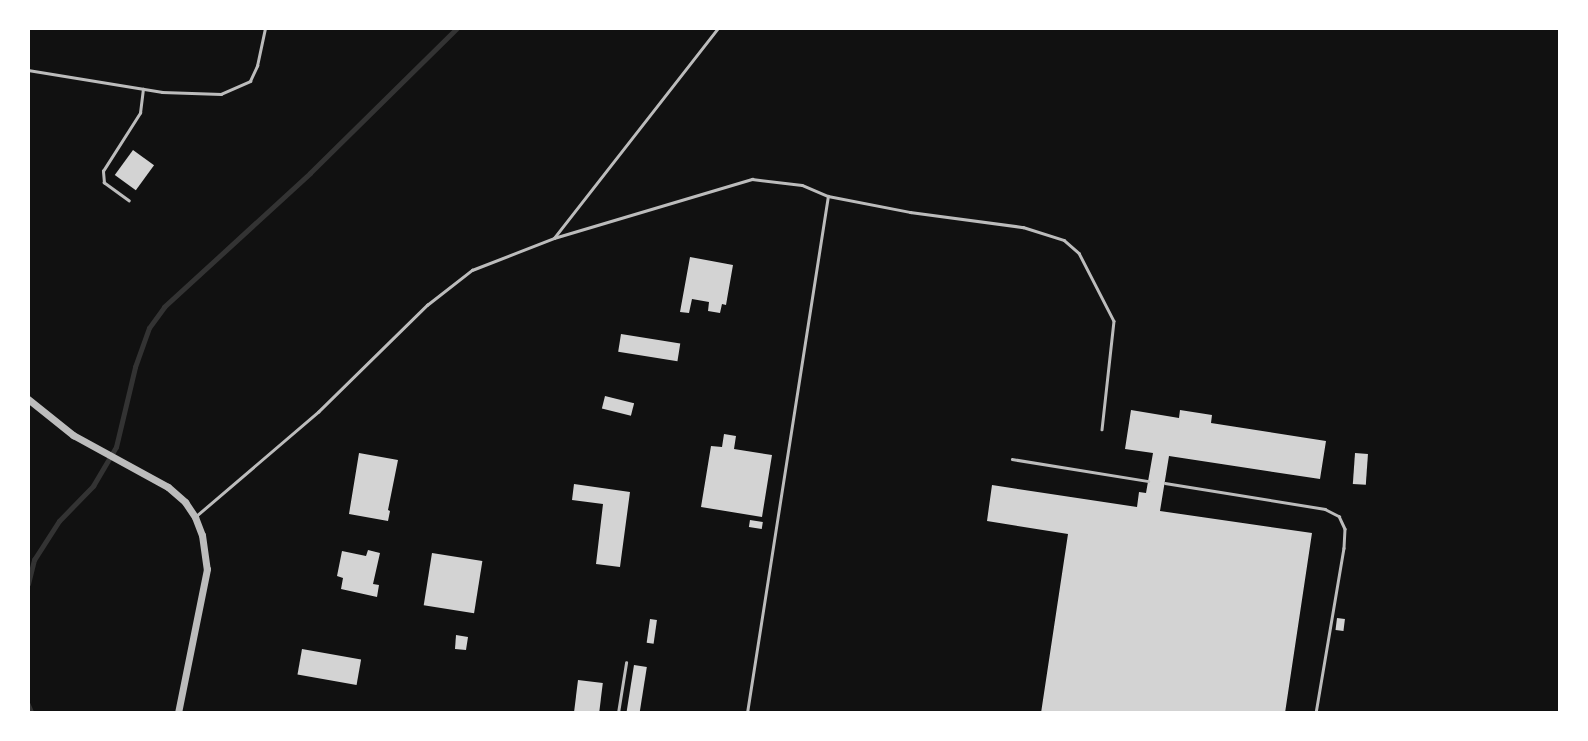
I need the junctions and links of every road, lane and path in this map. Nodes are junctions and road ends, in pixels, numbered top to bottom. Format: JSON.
{"nodes":[{"id":1,"x":265,"y":28,"type":"edge"},
{"id":2,"x":718,"y":28,"type":"edge"},
{"id":3,"x":28,"y":70,"type":"edge"},
{"id":4,"x":143,"y":89,"type":"junction"},
{"id":5,"x":828,"y":196,"type":"junction"},
{"id":6,"x":129,"y":201,"type":"dead end"},
{"id":7,"x":554,"y":238,"type":"junction"},
{"id":8,"x":28,"y":399,"type":"edge"},
{"id":9,"x":1102,"y":429,"type":"dead end"},
{"id":10,"x":1012,"y":459,"type":"dead end"},
{"id":11,"x":1149,"y":481,"type":"dead end"},
{"id":12,"x":1165,"y":483,"type":"dead end"},
{"id":13,"x":195,"y":517,"type":"junction"},
{"id":14,"x":626,"y":663,"type":"dead end"},
{"id":15,"x":178,"y":713,"type":"edge"},
{"id":16,"x":618,"y":713,"type":"edge"},
{"id":17,"x":747,"y":713,"type":"edge"},
{"id":18,"x":1316,"y":713,"type":"edge"}],
"edges":[{"from":1,"to":4,"type":"lane"},
{"from":2,"to":7,"type":"lane"},
{"from":3,"to":4,"type":"lane"},
{"from":4,"to":6,"type":"lane"},
{"from":5,"to":7,"type":"lane"},
{"from":5,"to":9,"type":"lane"},
{"from":5,"to":17,"type":"lane"},
{"from":7,"to":13,"type":"lane"},
{"from":8,"to":13,"type":"street"},
{"from":10,"to":11,"type":"lane"},
{"from":12,"to":18,"type":"lane"},
{"from":13,"to":15,"type":"street"},
{"from":14,"to":16,"type":"lane"}]}
